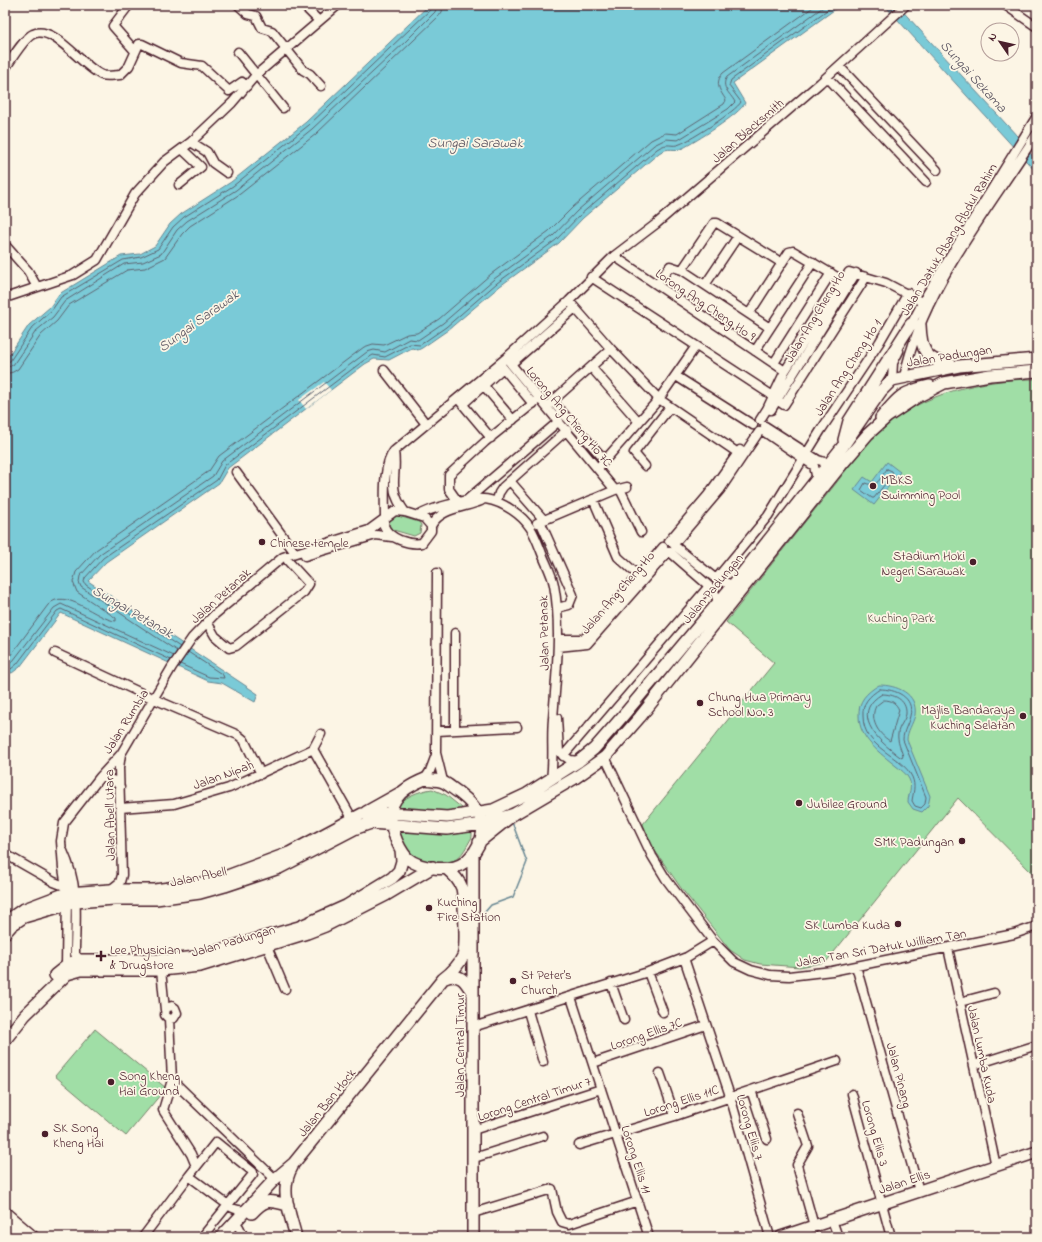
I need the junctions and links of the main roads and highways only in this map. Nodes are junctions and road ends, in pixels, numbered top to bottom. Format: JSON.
{"nodes":[{"id":1,"x":1037,"y":359,"type":"edge"},
{"id":2,"x":959,"y":366,"type":"junction"},
{"id":3,"x":1037,"y":371,"type":"edge"},
{"id":4,"x":904,"y":376,"type":"junction"},
{"id":5,"x":892,"y":380,"type":"junction"},
{"id":6,"x":944,"y":382,"type":"junction"},
{"id":7,"x":903,"y":394,"type":"junction"},
{"id":8,"x":868,"y":434,"type":"junction"},
{"id":9,"x":843,"y":446,"type":"junction"},
{"id":10,"x":402,"y":792,"type":"junction"},
{"id":11,"x":479,"y":812,"type":"junction"},
{"id":12,"x":390,"y":813,"type":"junction"},
{"id":13,"x":514,"y":814,"type":"junction"},
{"id":14,"x":357,"y":816,"type":"junction"},
{"id":15,"x":482,"y":824,"type":"junction"},
{"id":16,"x":392,"y":825,"type":"junction"},
{"id":17,"x":479,"y":842,"type":"junction"},
{"id":18,"x":401,"y":850,"type":"junction"},
{"id":19,"x":473,"y":854,"type":"junction"},
{"id":20,"x":433,"y":867,"type":"junction"},
{"id":21,"x":447,"y":869,"type":"junction"},
{"id":22,"x":71,"y":895,"type":"junction"},
{"id":23,"x":5,"y":922,"type":"edge"},
{"id":24,"x":5,"y":933,"type":"edge"},
{"id":25,"x":445,"y":978,"type":"junction"},
{"id":26,"x":474,"y":995,"type":"junction"},
{"id":27,"x":5,"y":1028,"type":"edge"},
{"id":28,"x":5,"y":1040,"type":"edge"},
{"id":29,"x":1037,"y":1152,"type":"edge"},
{"id":30,"x":294,"y":1163,"type":"junction"},
{"id":31,"x":288,"y":1205,"type":"junction"},
{"id":32,"x":5,"y":1213,"type":"edge"},
{"id":33,"x":5,"y":1225,"type":"edge"},
{"id":34,"x":239,"y":1229,"type":"edge"},
{"id":35,"x":785,"y":1236,"type":"edge"},
{"id":36,"x":20,"y":1237,"type":"edge"},
{"id":37,"x":33,"y":1237,"type":"edge"},
{"id":38,"x":221,"y":1237,"type":"edge"},
{"id":39,"x":231,"y":1237,"type":"edge"},
{"id":40,"x":296,"y":1237,"type":"edge"},
{"id":41,"x":473,"y":1237,"type":"edge"}],
"edges":[{"from":1,"to":2,"type":"main road","name":"Jalan Padungan"},
{"from":2,"to":4,"type":"main road","name":"Jalan Padungan"},
{"from":2,"to":9,"type":"main road"},
{"from":3,"to":6,"type":"main road","name":"Jalan Padungan"},
{"from":4,"to":5,"type":"main road","name":"Jalan Padungan"},
{"from":4,"to":7,"type":"main road"},
{"from":5,"to":7,"type":"main road"},
{"from":5,"to":9,"type":"main road","name":"Jalan Padungan"},
{"from":6,"to":7,"type":"main road"},
{"from":6,"to":8,"type":"main road","name":"Jalan Padungan"},
{"from":7,"to":8,"type":"main road"},
{"from":8,"to":13,"type":"main road","name":"Jalan Padungan"},
{"from":9,"to":11,"type":"main road","name":"Jalan Padungan"},
{"from":10,"to":11,"type":"main road"},
{"from":10,"to":12,"type":"main road"},
{"from":10,"to":14,"type":"main road"},
{"from":11,"to":12,"type":"main road","name":"Jalan Padungan"},
{"from":11,"to":15,"type":"main road"},
{"from":12,"to":14,"type":"main road","name":"Jalan Abell"},
{"from":12,"to":16,"type":"main road"},
{"from":13,"to":15,"type":"main road","name":"Jalan Padungan"},
{"from":13,"to":17,"type":"main road"},
{"from":14,"to":22,"type":"main road","name":"Jalan Abell"},
{"from":15,"to":16,"type":"main road","name":"Jalan Padungan"},
{"from":15,"to":17,"type":"main road"},
{"from":16,"to":18,"type":"main road"},
{"from":16,"to":22,"type":"main road","name":"Jalan Abell"},
{"from":17,"to":19,"type":"main road"},
{"from":18,"to":20,"type":"main road"},
{"from":18,"to":27,"type":"main road","name":"Jalan Padungan"},
{"from":19,"to":21,"type":"main road"},
{"from":19,"to":26,"type":"main road","name":"Jalan Central Timur"},
{"from":20,"to":21,"type":"main road"},
{"from":20,"to":28,"type":"main road","name":"Jalan Padungan"},
{"from":21,"to":25,"type":"main road","name":"Jalan Central Timur"},
{"from":22,"to":23,"type":"main road","name":"Jalan Abell"},
{"from":22,"to":24,"type":"main road","name":"Jalan Abell"},
{"from":25,"to":26,"type":"main road"},
{"from":25,"to":30,"type":"main road","name":"Jalan Ban Hock"},
{"from":26,"to":41,"type":"main road","name":"Jalan Central Timur"},
{"from":29,"to":35,"type":"main road","name":"Jalan Ellis"},
{"from":30,"to":31,"type":"main road"},
{"from":30,"to":34,"type":"main road","name":"Jalan Ban Hock"},
{"from":31,"to":34,"type":"main road","name":"Jalan Ban Hock"},
{"from":31,"to":40,"type":"main road"},
{"from":32,"to":37,"type":"main road"},
{"from":33,"to":36,"type":"main road"},
{"from":34,"to":38,"type":"main road","name":"Jalan Ban Hock"},
{"from":34,"to":39,"type":"main road","name":"Jalan Ban Hock"}]}
